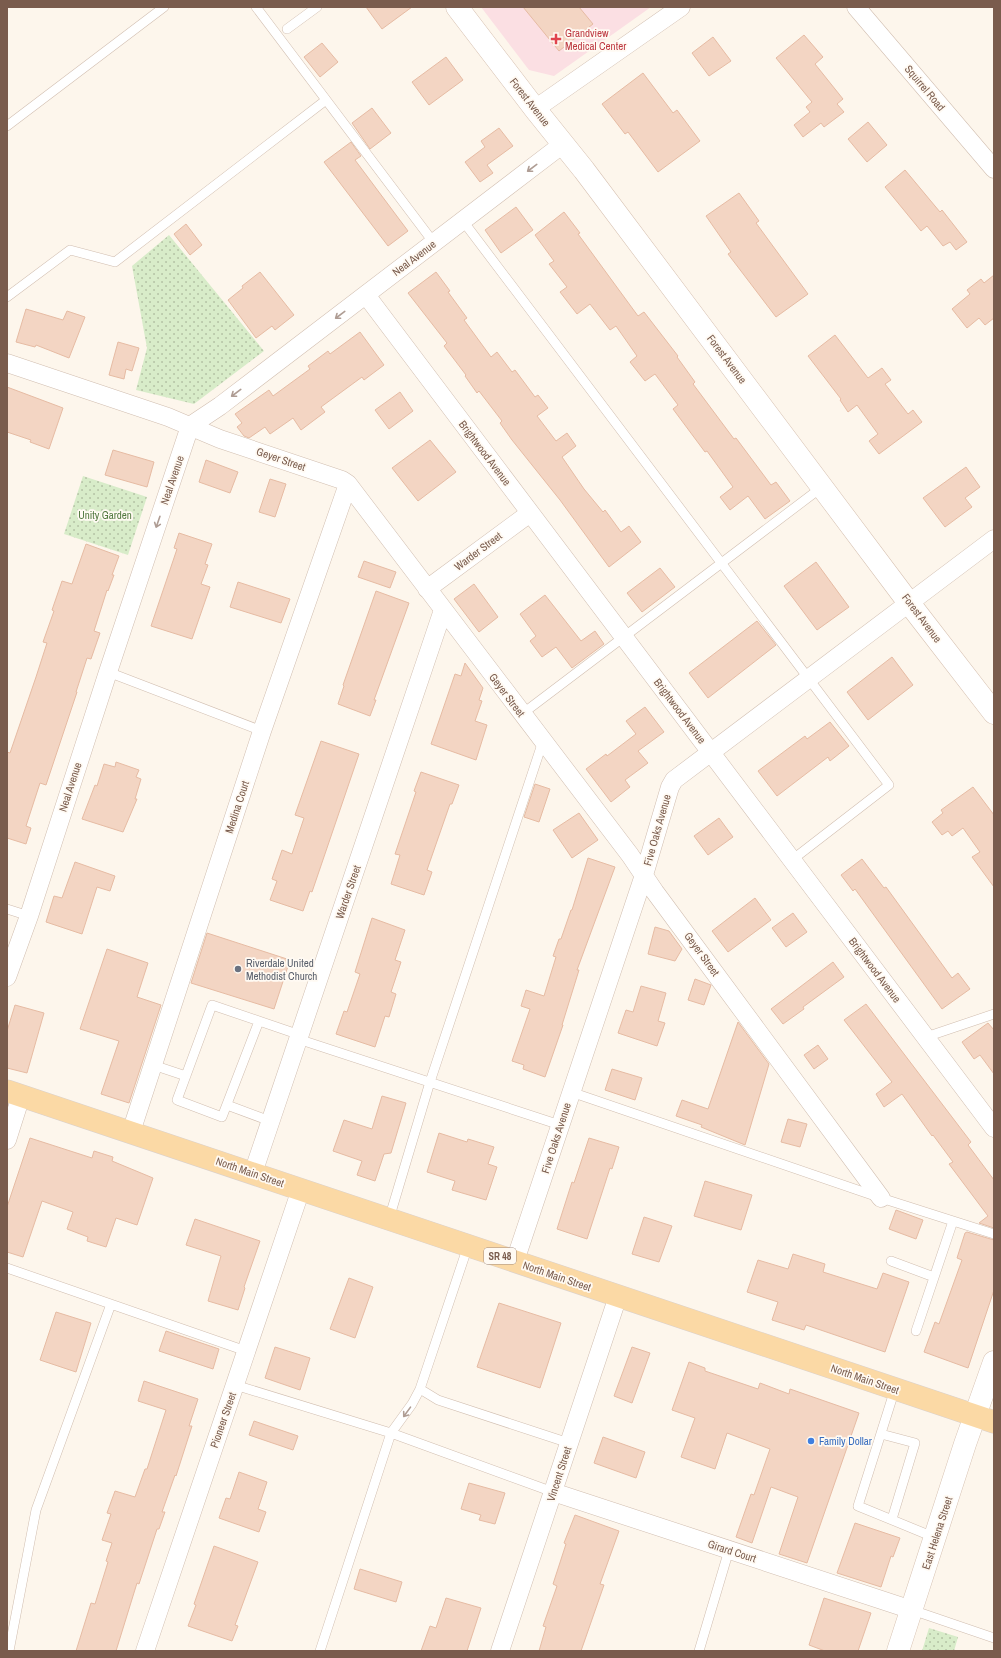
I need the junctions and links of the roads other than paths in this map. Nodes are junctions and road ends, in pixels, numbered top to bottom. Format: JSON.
{"nodes":[{"id":1,"x":164,"y":7,"type":"edge"},
{"id":2,"x":256,"y":7,"type":"edge"},
{"id":3,"x":316,"y":7,"type":"edge"},
{"id":4,"x":457,"y":7,"type":"edge"},
{"id":5,"x":681,"y":7,"type":"edge"},
{"id":6,"x":856,"y":7,"type":"edge"},
{"id":7,"x":287,"y":29,"type":"dead end"},
{"id":8,"x":326,"y":100,"type":"junction"},
{"id":9,"x":535,"y":109,"type":"junction"},
{"id":10,"x":7,"y":126,"type":"edge"},
{"id":11,"x":563,"y":144,"type":"junction"},
{"id":12,"x":994,"y":169,"type":"edge"},
{"id":13,"x":463,"y":221,"type":"junction"},
{"id":14,"x":434,"y":243,"type":"junction"},
{"id":15,"x":366,"y":295,"type":"junction"},
{"id":16,"x":7,"y":297,"type":"edge"},
{"id":17,"x":7,"y":364,"type":"edge"},
{"id":18,"x":190,"y":426,"type":"junction"},
{"id":19,"x":348,"y":484,"type":"junction"},
{"id":20,"x":823,"y":486,"type":"junction"},
{"id":21,"x":530,"y":513,"type":"junction"},
{"id":22,"x":994,"y":539,"type":"edge"},
{"id":23,"x":722,"y":563,"type":"junction"},
{"id":24,"x":427,"y":589,"type":"junction"},
{"id":25,"x":910,"y":603,"type":"junction"},
{"id":26,"x":443,"y":610,"type":"junction"},
{"id":27,"x":624,"y":637,"type":"junction"},
{"id":28,"x":108,"y":672,"type":"junction"},
{"id":29,"x":810,"y":678,"type":"junction"},
{"id":30,"x":994,"y":713,"type":"edge"},
{"id":31,"x":522,"y":714,"type":"junction"},
{"id":32,"x":262,"y":731,"type":"junction"},
{"id":33,"x":543,"y":741,"type":"junction"},
{"id":34,"x":711,"y":753,"type":"junction"},
{"id":35,"x":792,"y":860,"type":"junction"},
{"id":36,"x":644,"y":875,"type":"junction"},
{"id":37,"x":7,"y":909,"type":"edge"},
{"id":38,"x":29,"y":916,"type":"junction"},
{"id":39,"x":7,"y":977,"type":"edge"},
{"id":40,"x":994,"y":1014,"type":"edge"},
{"id":41,"x":260,"y":1021,"type":"junction"},
{"id":42,"x":299,"y":1037,"type":"junction"},
{"id":43,"x":926,"y":1037,"type":"junction"},
{"id":44,"x":153,"y":1065,"type":"junction"},
{"id":45,"x":186,"y":1076,"type":"junction"},
{"id":46,"x":430,"y":1082,"type":"junction"},
{"id":47,"x":571,"y":1092,"type":"junction"},
{"id":48,"x":14,"y":1093,"type":"edge"},
{"id":49,"x":227,"y":1104,"type":"junction"},
{"id":50,"x":270,"y":1121,"type":"junction"},
{"id":51,"x":560,"y":1125,"type":"junction"},
{"id":52,"x":994,"y":1128,"type":"edge"},
{"id":53,"x":131,"y":1132,"type":"junction"},
{"id":54,"x":7,"y":1140,"type":"edge"},
{"id":55,"x":253,"y":1173,"type":"junction"},
{"id":56,"x":301,"y":1190,"type":"junction"},
{"id":57,"x":881,"y":1198,"type":"junction"},
{"id":58,"x":389,"y":1219,"type":"junction"},
{"id":59,"x":953,"y":1221,"type":"junction"},
{"id":60,"x":994,"y":1234,"type":"edge"},
{"id":61,"x":468,"y":1246,"type":"junction"},
{"id":62,"x":515,"y":1261,"type":"junction"},
{"id":63,"x":891,"y":1261,"type":"dead end"},
{"id":64,"x":7,"y":1268,"type":"edge"},
{"id":65,"x":934,"y":1277,"type":"junction"},
{"id":66,"x":618,"y":1296,"type":"junction"},
{"id":67,"x":111,"y":1304,"type":"junction"},
{"id":68,"x":916,"y":1331,"type":"dead end"},
{"id":69,"x":246,"y":1351,"type":"junction"},
{"id":70,"x":994,"y":1362,"type":"edge"},
{"id":71,"x":235,"y":1385,"type":"junction"},
{"id":72,"x":420,"y":1389,"type":"junction"},
{"id":73,"x":895,"y":1389,"type":"junction"},
{"id":74,"x":985,"y":1419,"type":"edge"},
{"id":75,"x":391,"y":1433,"type":"junction"},
{"id":76,"x":881,"y":1434,"type":"junction"},
{"id":77,"x":569,"y":1443,"type":"junction"},
{"id":78,"x":553,"y":1492,"type":"junction"},
{"id":79,"x":892,"y":1519,"type":"junction"},
{"id":80,"x":936,"y":1538,"type":"junction"},
{"id":81,"x":729,"y":1550,"type":"junction"},
{"id":82,"x":912,"y":1610,"type":"junction"},
{"id":83,"x":994,"y":1638,"type":"edge"},
{"id":84,"x":9,"y":1651,"type":"edge"},
{"id":85,"x":145,"y":1651,"type":"edge"},
{"id":86,"x":320,"y":1651,"type":"edge"},
{"id":87,"x":500,"y":1651,"type":"edge"},
{"id":88,"x":699,"y":1651,"type":"edge"},
{"id":89,"x":898,"y":1651,"type":"edge"}],
"edges":[{"from":1,"to":10,"type":"lane"},
{"from":2,"to":8,"type":"lane"},
{"from":3,"to":7,"type":"lane"},
{"from":4,"to":9,"type":"street","name":"Forest Avenue"},
{"from":5,"to":9,"type":"street"},
{"from":6,"to":12,"type":"street","name":"Squirrel Road"},
{"from":8,"to":14,"type":"lane"},
{"from":8,"to":16,"type":"lane"},
{"from":9,"to":11,"type":"street","name":"Forest Avenue"},
{"from":11,"to":13,"type":"street","name":"Neal Avenue","one_way":true},
{"from":11,"to":20,"type":"street","name":"Forest Avenue"},
{"from":13,"to":14,"type":"street","name":"Neal Avenue"},
{"from":13,"to":23,"type":"lane"},
{"from":14,"to":15,"type":"street","name":"Neal Avenue"},
{"from":15,"to":18,"type":"street","name":"Neal Avenue","one_way":true},
{"from":15,"to":21,"type":"street","name":"Brightwood Avenue"},
{"from":17,"to":18,"type":"street","name":"Geyer Street"},
{"from":18,"to":19,"type":"street","name":"Geyer Street"},
{"from":18,"to":28,"type":"street","name":"Neal Avenue","one_way":true},
{"from":19,"to":24,"type":"street","name":"Geyer Street"},
{"from":19,"to":32,"type":"street","name":"Medina Court"},
{"from":20,"to":23,"type":"lane"},
{"from":20,"to":25,"type":"street","name":"Forest Avenue"},
{"from":21,"to":24,"type":"street","name":"Warder Street"},
{"from":21,"to":27,"type":"street","name":"Brightwood Avenue"},
{"from":22,"to":25,"type":"street","name":"Five Oaks Avenue"},
{"from":23,"to":27,"type":"lane"},
{"from":23,"to":29,"type":"lane"},
{"from":24,"to":26,"type":"street","name":"Geyer Street"},
{"from":25,"to":29,"type":"street","name":"Five Oaks Avenue"},
{"from":25,"to":30,"type":"street","name":"Forest Avenue"},
{"from":26,"to":31,"type":"street","name":"Geyer Street"},
{"from":26,"to":42,"type":"street","name":"Warder Street"},
{"from":27,"to":31,"type":"lane"},
{"from":27,"to":34,"type":"street","name":"Brightwood Avenue"},
{"from":28,"to":32,"type":"lane"},
{"from":28,"to":38,"type":"street","name":"Neal Avenue"},
{"from":29,"to":34,"type":"street","name":"Five Oaks Avenue"},
{"from":29,"to":35,"type":"lane"},
{"from":31,"to":33,"type":"street","name":"Geyer Street"},
{"from":32,"to":44,"type":"street","name":"Medina Court"},
{"from":33,"to":36,"type":"street","name":"Geyer Street"},
{"from":33,"to":46,"type":"lane"},
{"from":34,"to":35,"type":"street","name":"Brightwood Avenue"},
{"from":34,"to":36,"type":"street","name":"Five Oaks Avenue"},
{"from":35,"to":43,"type":"street","name":"Brightwood Avenue"},
{"from":36,"to":47,"type":"street","name":"Five Oaks Avenue"},
{"from":36,"to":57,"type":"street","name":"Geyer Street"},
{"from":37,"to":38,"type":"lane"},
{"from":38,"to":39,"type":"street","name":"Neal Avenue"},
{"from":40,"to":43,"type":"lane"},
{"from":41,"to":42,"type":"lane"},
{"from":41,"to":45,"type":"lane"},
{"from":41,"to":49,"type":"lane"},
{"from":42,"to":46,"type":"lane"},
{"from":42,"to":50,"type":"street","name":"Warder Street"},
{"from":43,"to":52,"type":"street","name":"Brightwood Avenue"},
{"from":44,"to":45,"type":"lane"},
{"from":44,"to":53,"type":"street","name":"Medina Court"},
{"from":45,"to":49,"type":"lane"},
{"from":46,"to":51,"type":"lane"},
{"from":46,"to":58,"type":"lane"},
{"from":47,"to":51,"type":"street","name":"Five Oaks Avenue"},
{"from":47,"to":57,"type":"lane"},
{"from":48,"to":53,"type":"main road","name":"North Main Street","number":"SR 48"},
{"from":48,"to":54,"type":"street"},
{"from":49,"to":50,"type":"lane"},
{"from":50,"to":55,"type":"street","name":"Warder Street"},
{"from":51,"to":62,"type":"street","name":"Five Oaks Avenue"},
{"from":53,"to":55,"type":"main road","name":"North Main Street","number":"SR 48"},
{"from":55,"to":56,"type":"main road","name":"North Main Street","number":"SR 48"},
{"from":56,"to":58,"type":"main road","name":"North Main Street","number":"SR 48"},
{"from":56,"to":69,"type":"street","name":"Pioneer Street"},
{"from":57,"to":59,"type":"lane"},
{"from":58,"to":61,"type":"main road","name":"North Main Street","number":"SR 48"},
{"from":59,"to":60,"type":"lane"},
{"from":59,"to":65,"type":"lane"},
{"from":61,"to":62,"type":"main road","name":"North Main Street","number":"SR 48"},
{"from":61,"to":72,"type":"lane"},
{"from":62,"to":66,"type":"main road","name":"North Main Street","number":"SR 48"},
{"from":63,"to":65,"type":"lane"},
{"from":64,"to":67,"type":"lane"},
{"from":65,"to":68,"type":"lane"},
{"from":66,"to":73,"type":"main road","name":"North Main Street","number":"SR 48"},
{"from":66,"to":77,"type":"street","name":"Vincent Street"},
{"from":67,"to":69,"type":"lane"},
{"from":67,"to":84,"type":"lane"},
{"from":69,"to":71,"type":"street","name":"Pioneer Street"},
{"from":70,"to":74,"type":"street","name":"East Helena Street"},
{"from":71,"to":75,"type":"lane"},
{"from":71,"to":85,"type":"street","name":"Pioneer Street"},
{"from":72,"to":75,"type":"lane","one_way":true},
{"from":72,"to":77,"type":"lane"},
{"from":73,"to":74,"type":"main road","name":"North Main Street","number":"SR 48"},
{"from":73,"to":76,"type":"lane"},
{"from":74,"to":80,"type":"street","name":"East Helena Street"},
{"from":75,"to":78,"type":"lane"},
{"from":75,"to":86,"type":"lane"},
{"from":76,"to":79,"type":"lane"},
{"from":76,"to":79,"type":"lane"},
{"from":77,"to":78,"type":"street","name":"Vincent Street"},
{"from":78,"to":81,"type":"street","name":"Girard Court"},
{"from":78,"to":87,"type":"street","name":"Vincent Street"},
{"from":79,"to":80,"type":"lane"},
{"from":80,"to":82,"type":"street","name":"East Helena Street"},
{"from":81,"to":82,"type":"street","name":"Girard Court"},
{"from":81,"to":88,"type":"lane"},
{"from":82,"to":83,"type":"lane"},
{"from":82,"to":89,"type":"street","name":"East Helena Street"}]}
